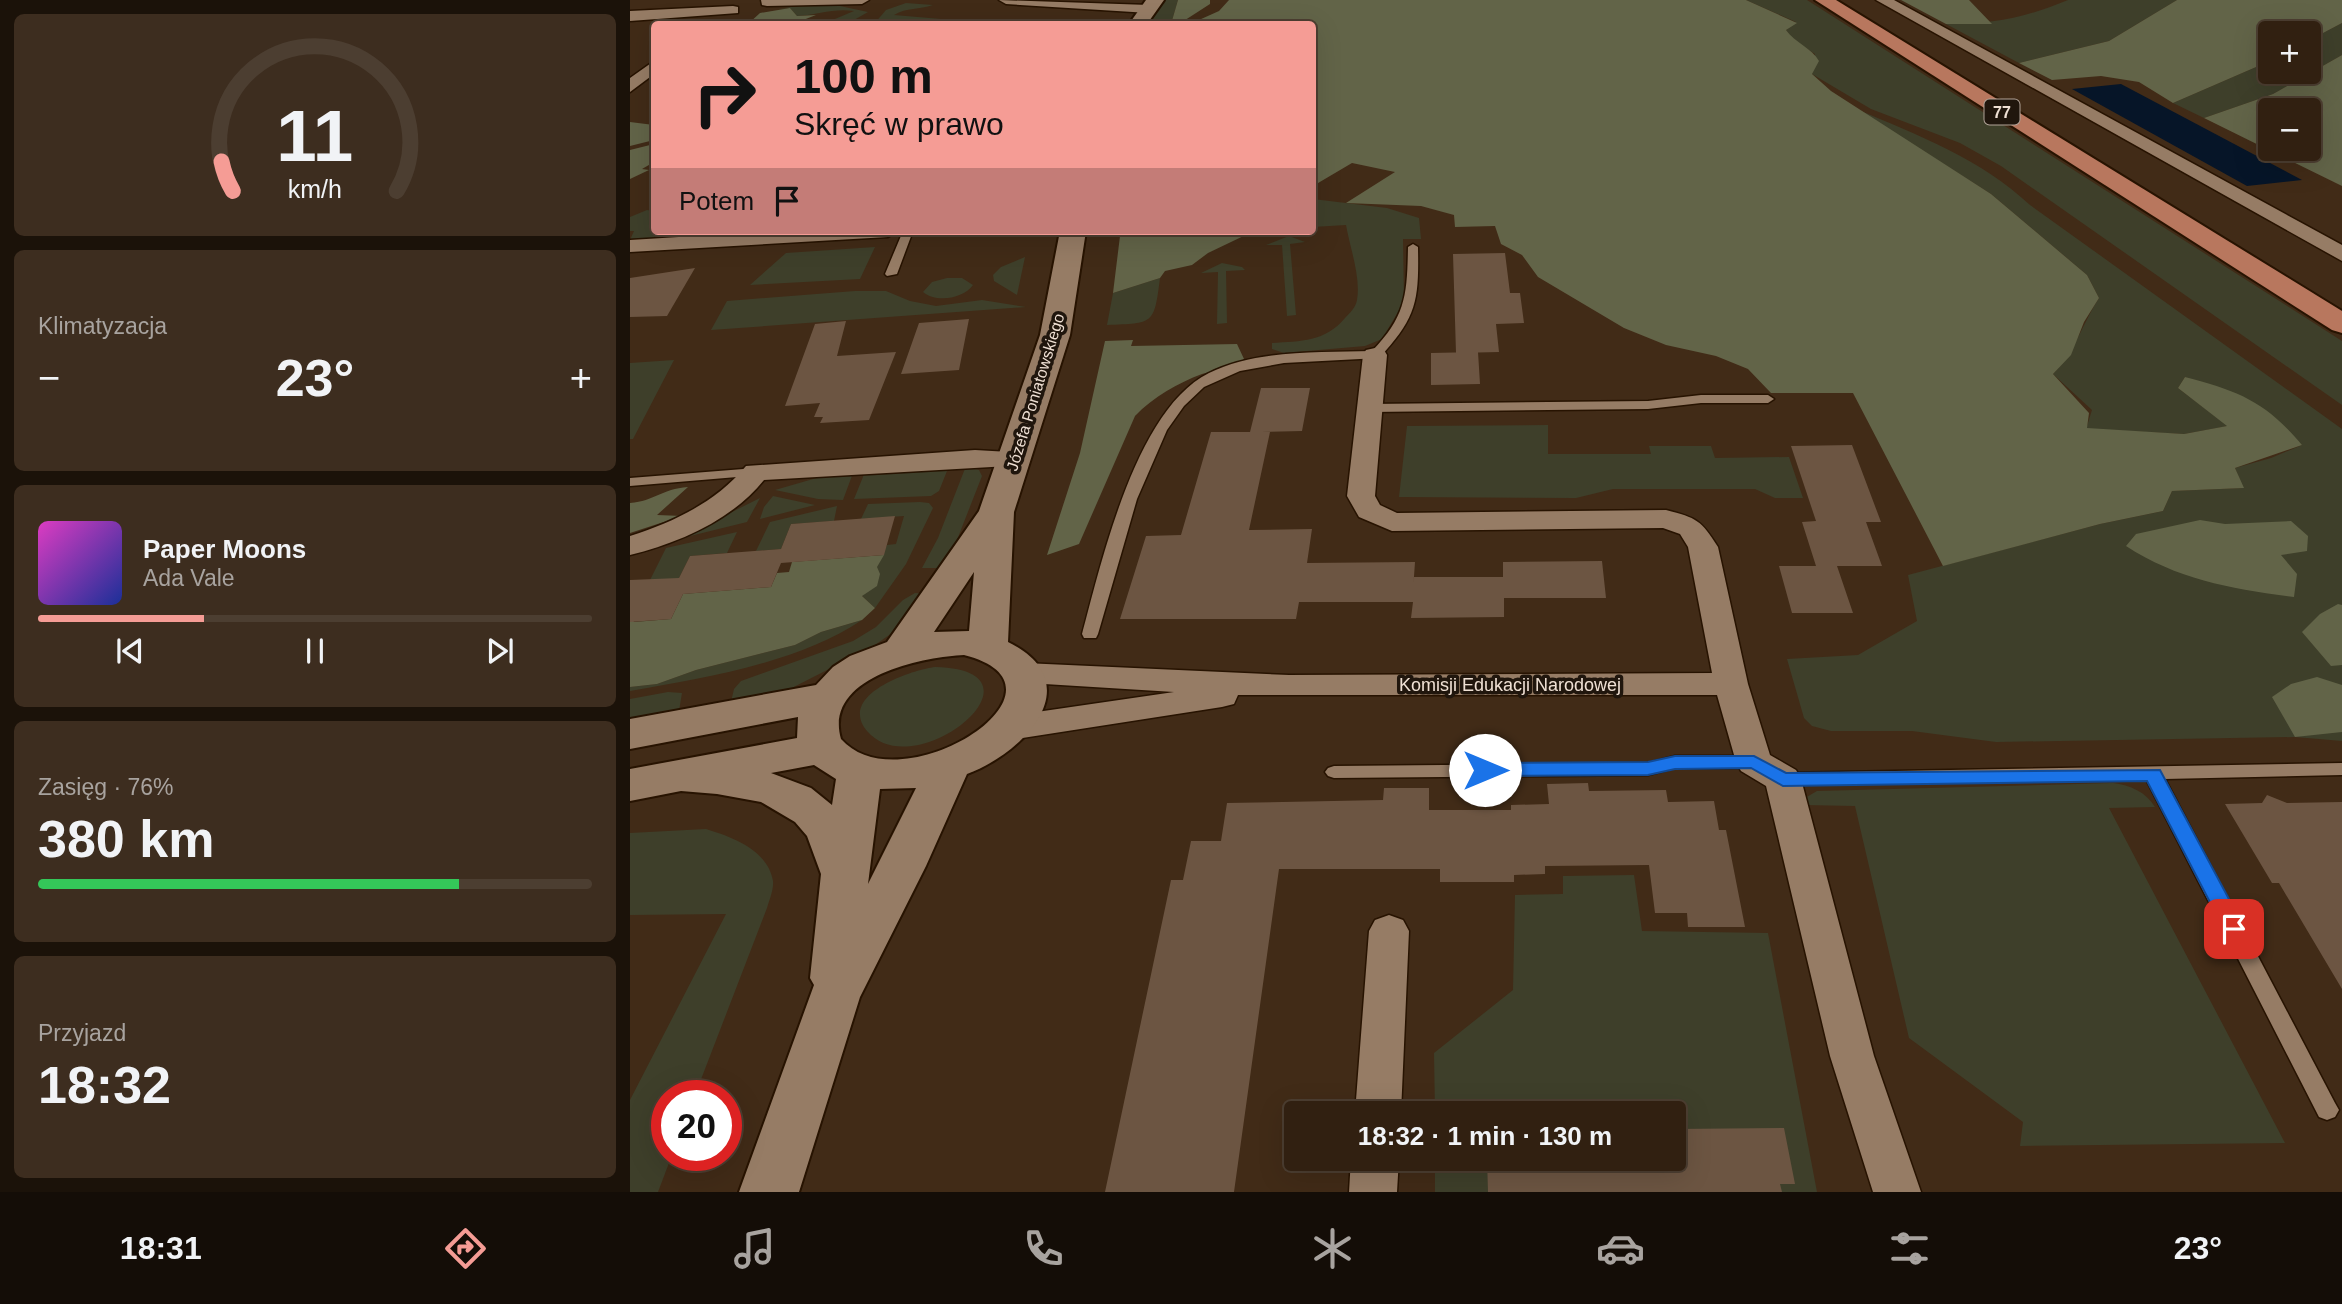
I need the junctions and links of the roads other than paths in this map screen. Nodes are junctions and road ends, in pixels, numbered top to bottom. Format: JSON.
{"nodes":[{"id":1,"x":862,"y":0,"type":"edge"},
{"id":2,"x":1006,"y":0,"type":"edge"},
{"id":3,"x":1824,"y":0,"type":"edge"},
{"id":4,"x":1883,"y":0,"type":"edge"},
{"id":5,"x":802,"y":1,"type":"edge"},
{"id":6,"x":1152,"y":4,"type":"edge"},
{"id":7,"x":745,"y":8,"type":"edge"},
{"id":8,"x":630,"y":16,"type":"edge"},
{"id":9,"x":1140,"y":21,"type":"edge"},
{"id":10,"x":651,"y":69,"type":"edge"},
{"id":11,"x":630,"y":87,"type":"edge"},
{"id":12,"x":819,"y":235,"type":"edge"},
{"id":13,"x":906,"y":235,"type":"edge"},
{"id":14,"x":1072,"y":235,"type":"edge"},
{"id":15,"x":630,"y":246,"type":"edge"},
{"id":16,"x":1413,"y":247,"type":"dead end"},
{"id":17,"x":2342,"y":254,"type":"edge"},
{"id":18,"x":891,"y":274,"type":"dead end"},
{"id":19,"x":2342,"y":324,"type":"edge"},
{"id":20,"x":1375,"y":355,"type":"junction"},
{"id":21,"x":1768,"y":399,"type":"dead end"},
{"id":22,"x":1370,"y":408,"type":"junction"},
{"id":23,"x":1015,"y":458,"type":"junction"},
{"id":24,"x":755,"y":472,"type":"junction"},
{"id":25,"x":630,"y":482,"type":"edge"},
{"id":26,"x":997,"y":511,"type":"junction"},
{"id":27,"x":630,"y":546,"type":"edge"},
{"id":28,"x":1090,"y":634,"type":"dead end"},
{"id":29,"x":988,"y":646,"type":"junction"},
{"id":30,"x":902,"y":649,"type":"junction"},
{"id":31,"x":1024,"y":674,"type":"junction"},
{"id":32,"x":1731,"y":684,"type":"junction"},
{"id":33,"x":1289,"y":686,"type":"junction"},
{"id":34,"x":828,"y":697,"type":"junction"},
{"id":35,"x":1009,"y":728,"type":"junction"},
{"id":36,"x":630,"y":734,"type":"edge"},
{"id":37,"x":823,"y":748,"type":"junction"},
{"id":38,"x":949,"y":765,"type":"junction"},
{"id":39,"x":2342,"y":769,"type":"edge"},
{"id":40,"x":860,"y":771,"type":"junction"},
{"id":41,"x":1769,"y":771,"type":"junction"},
{"id":42,"x":1334,"y":772,"type":"dead end"},
{"id":43,"x":2153,"y":774,"type":"junction"},
{"id":44,"x":679,"y":775,"type":"junction"},
{"id":45,"x":630,"y":785,"type":"edge"},
{"id":46,"x":845,"y":874,"type":"junction"},
{"id":47,"x":1389,"y":930,"type":"dead end"},
{"id":48,"x":834,"y":997,"type":"junction"},
{"id":49,"x":1379,"y":1101,"type":"edge"},
{"id":50,"x":2327,"y":1110,"type":"dead end"},
{"id":51,"x":1374,"y":1171,"type":"edge"},
{"id":52,"x":769,"y":1192,"type":"edge"},
{"id":53,"x":1373,"y":1192,"type":"edge"},
{"id":54,"x":1897,"y":1192,"type":"edge"}],
"edges":[{"from":1,"to":5,"type":"street"},
{"from":2,"to":6,"type":"street"},
{"from":3,"to":19,"type":"main road","number":"77"},
{"from":4,"to":17,"type":"street"},
{"from":5,"to":7,"type":"street"},
{"from":6,"to":9,"type":"street"},
{"from":7,"to":8,"type":"street"},
{"from":10,"to":11,"type":"street"},
{"from":12,"to":15,"type":"street"},
{"from":13,"to":18,"type":"lane"},
{"from":14,"to":23,"type":"street","name":"Józefa Poniatowskiego"},
{"from":16,"to":20,"type":"lane"},
{"from":20,"to":22,"type":"street"},
{"from":20,"to":28,"type":"lane"},
{"from":21,"to":22,"type":"lane"},
{"from":22,"to":32,"type":"street"},
{"from":23,"to":24,"type":"street"},
{"from":23,"to":26,"type":"street","name":"Józefa Poniatowskiego"},
{"from":24,"to":25,"type":"lane"},
{"from":24,"to":27,"type":"street"},
{"from":26,"to":29,"type":"street","name":"Józefa Poniatowskiego"},
{"from":26,"to":30,"type":"street","name":"Józefa Poniatowskiego"},
{"from":29,"to":30,"type":"street"},
{"from":29,"to":31,"type":"street"},
{"from":30,"to":34,"type":"street"},
{"from":31,"to":33,"type":"street","name":"Komisji Edukacji Narodowej"},
{"from":31,"to":35,"type":"street"},
{"from":32,"to":33,"type":"street","name":"Komisji Edukacji Narodowej"},
{"from":32,"to":41,"type":"street"},
{"from":33,"to":35,"type":"street","name":"Komisji Edukacji Narodowej"},
{"from":34,"to":36,"type":"street"},
{"from":34,"to":37,"type":"street"},
{"from":35,"to":38,"type":"street"},
{"from":37,"to":40,"type":"street"},
{"from":37,"to":44,"type":"street"},
{"from":38,"to":40,"type":"street"},
{"from":38,"to":48,"type":"street"},
{"from":39,"to":43,"type":"lane"},
{"from":40,"to":46,"type":"street"},
{"from":41,"to":42,"type":"lane"},
{"from":41,"to":43,"type":"lane"},
{"from":41,"to":54,"type":"street"},
{"from":43,"to":50,"type":"lane"},
{"from":44,"to":45,"type":"street"},
{"from":44,"to":46,"type":"street"},
{"from":46,"to":48,"type":"street"},
{"from":47,"to":49,"type":"street"},
{"from":48,"to":52,"type":"street"},
{"from":51,"to":53,"type":"street"}]}
